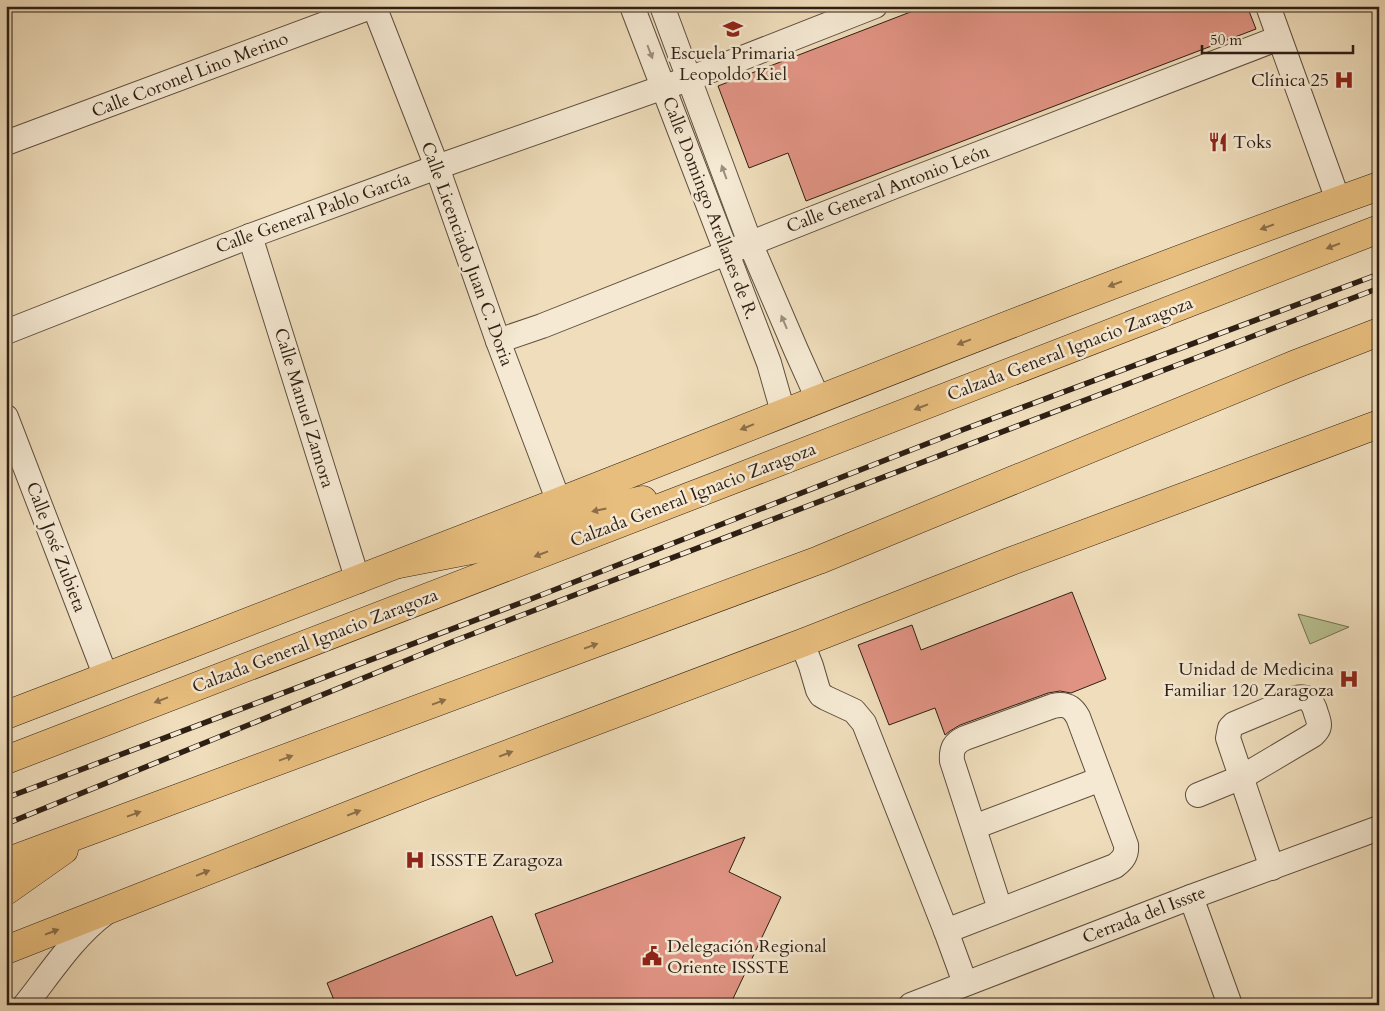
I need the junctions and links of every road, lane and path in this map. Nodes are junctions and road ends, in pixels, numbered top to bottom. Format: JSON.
{"nodes":[{"id":1,"x":374,"y":6,"type":"edge"},
{"id":2,"x":632,"y":6,"type":"edge"},
{"id":3,"x":662,"y":6,"type":"edge"},
{"id":4,"x":875,"y":6,"type":"edge"},
{"id":5,"x":1268,"y":6,"type":"edge"},
{"id":6,"x":1279,"y":38,"type":"junction"},
{"id":7,"x":690,"y":79,"type":"junction"},
{"id":8,"x":664,"y":87,"type":"junction"},
{"id":9,"x":6,"y":143,"type":"edge"},
{"id":10,"x":437,"y":167,"type":"junction"},
{"id":11,"x":1379,"y":186,"type":"edge"},
{"id":12,"x":1338,"y":200,"type":"junction"},
{"id":13,"x":1379,"y":228,"type":"edge"},
{"id":14,"x":250,"y":236,"type":"junction"},
{"id":15,"x":750,"y":244,"type":"junction"},
{"id":16,"x":727,"y":253,"type":"junction"},
{"id":17,"x":6,"y":332,"type":"edge"},
{"id":18,"x":1379,"y":332,"type":"edge"},
{"id":19,"x":498,"y":341,"type":"junction"},
{"id":20,"x":796,"y":350,"type":"junction"},
{"id":21,"x":769,"y":363,"type":"junction"},
{"id":22,"x":818,"y":399,"type":"junction"},
{"id":23,"x":783,"y":412,"type":"junction"},
{"id":24,"x":6,"y":417,"type":"edge"},
{"id":25,"x":1379,"y":424,"type":"edge"},
{"id":26,"x":732,"y":480,"type":"junction"},
{"id":27,"x":559,"y":502,"type":"junction"},
{"id":28,"x":399,"y":564,"type":"junction"},
{"id":29,"x":358,"y":581,"type":"junction"},
{"id":30,"x":802,"y":642,"type":"junction"},
{"id":31,"x":106,"y":676,"type":"junction"},
{"id":32,"x":6,"y":715,"type":"edge"},
{"id":33,"x":6,"y":760,"type":"edge"},
{"id":34,"x":1101,"y":779,"type":"junction"},
{"id":35,"x":1198,"y":795,"type":"dead end"},
{"id":36,"x":101,"y":826,"type":"junction"},
{"id":37,"x":974,"y":828,"type":"junction"},
{"id":38,"x":1379,"y":828,"type":"edge"},
{"id":39,"x":6,"y":862,"type":"edge"},
{"id":40,"x":1272,"y":868,"type":"junction"},
{"id":41,"x":6,"y":891,"type":"edge"},
{"id":42,"x":1190,"y":897,"type":"junction"},
{"id":43,"x":115,"y":908,"type":"junction"},
{"id":44,"x":1000,"y":909,"type":"junction"},
{"id":45,"x":946,"y":931,"type":"junction"},
{"id":46,"x":6,"y":950,"type":"edge"},
{"id":47,"x":965,"y":983,"type":"junction"},
{"id":48,"x":25,"y":1005,"type":"edge"},
{"id":49,"x":911,"y":1005,"type":"edge"},
{"id":50,"x":1230,"y":1005,"type":"edge"}],
"edges":[{"from":1,"to":9,"type":"street","name":"Calle Coronel Lino Merino"},
{"from":1,"to":10,"type":"street","name":"Calle Licenciado Juan C. Doria"},
{"from":2,"to":8,"type":"street","name":"Calle Domingo Arellanes de R.","one_way":true},
{"from":3,"to":7,"type":"street","name":"Calle Domingo Arellanes de R."},
{"from":4,"to":7,"type":"street","name":"Calle General Pablo García"},
{"from":5,"to":6,"type":"street"},
{"from":6,"to":12,"type":"street"},
{"from":6,"to":15,"type":"street","name":"Calle General Antonio León"},
{"from":7,"to":8,"type":"street","name":"Calle General Pablo García"},
{"from":15,"to":7,"type":"street","name":"Calle Domingo Arellanes de R.","one_way":true},
{"from":8,"to":10,"type":"street","name":"Calle General Pablo García"},
{"from":8,"to":16,"type":"street","name":"Calle Domingo Arellanes de R."},
{"from":10,"to":14,"type":"street","name":"Calle General Pablo García"},
{"from":10,"to":19,"type":"street","name":"Calle Licenciado Juan C. Doria"},
{"from":11,"to":12,"type":"main road"},
{"from":12,"to":22,"type":"main road","one_way":true},
{"from":13,"to":26,"type":"main road","name":"Calzada General Ignacio Zaragoza","one_way":true},
{"from":14,"to":17,"type":"street","name":"Calle General Pablo García"},
{"from":14,"to":29,"type":"street","name":"Calle Manuel Zamora"},
{"from":15,"to":16,"type":"street","name":"Calle General Antonio León"},
{"from":20,"to":15,"type":"street","name":"Calle Domingo Arellanes de R.","one_way":true},
{"from":16,"to":19,"type":"street","name":"Calle General Antonio León"},
{"from":16,"to":21,"type":"street","name":"Calle Domingo Arellanes de R."},
{"from":36,"to":18,"type":"main road","one_way":true},
{"from":19,"to":27,"type":"street","name":"Calle Licenciado Juan C. Doria"},
{"from":20,"to":21,"type":"street"},
{"from":20,"to":22,"type":"street","name":"Calle Domingo Arellanes de R."},
{"from":21,"to":23,"type":"street","name":"Calle Domingo Arellanes de R."},
{"from":22,"to":23,"type":"main road"},
{"from":23,"to":27,"type":"main road","one_way":true},
{"from":24,"to":31,"type":"street","name":"Calle José Zubieta"},
{"from":25,"to":30,"type":"main road"},
{"from":26,"to":28,"type":"main road","one_way":true},
{"from":26,"to":33,"type":"main road","name":"Calzada General Ignacio Zaragoza","one_way":true},
{"from":27,"to":28,"type":"main road"},
{"from":28,"to":29,"type":"main road"},
{"from":29,"to":31,"type":"main road"},
{"from":43,"to":30,"type":"main road","one_way":true},
{"from":30,"to":45,"type":"street"},
{"from":31,"to":32,"type":"main road"},
{"from":34,"to":37,"type":"street"},
{"from":34,"to":37,"type":"street"},
{"from":34,"to":44,"type":"street"},
{"from":35,"to":40,"type":"street"},
{"from":36,"to":39,"type":"main road"},
{"from":36,"to":41,"type":"main road"},
{"from":37,"to":44,"type":"street"},
{"from":38,"to":40,"type":"street","name":"Cerrada del Issste"},
{"from":40,"to":42,"type":"street","name":"Cerrada del Issste"},
{"from":42,"to":47,"type":"street","name":"Cerrada del Issste"},
{"from":42,"to":50,"type":"street"},
{"from":46,"to":43,"type":"main road","one_way":true},
{"from":43,"to":48,"type":"street"},
{"from":44,"to":45,"type":"street"},
{"from":45,"to":47,"type":"street"},
{"from":47,"to":49,"type":"street","name":"Cerrada del Issste"}]}
